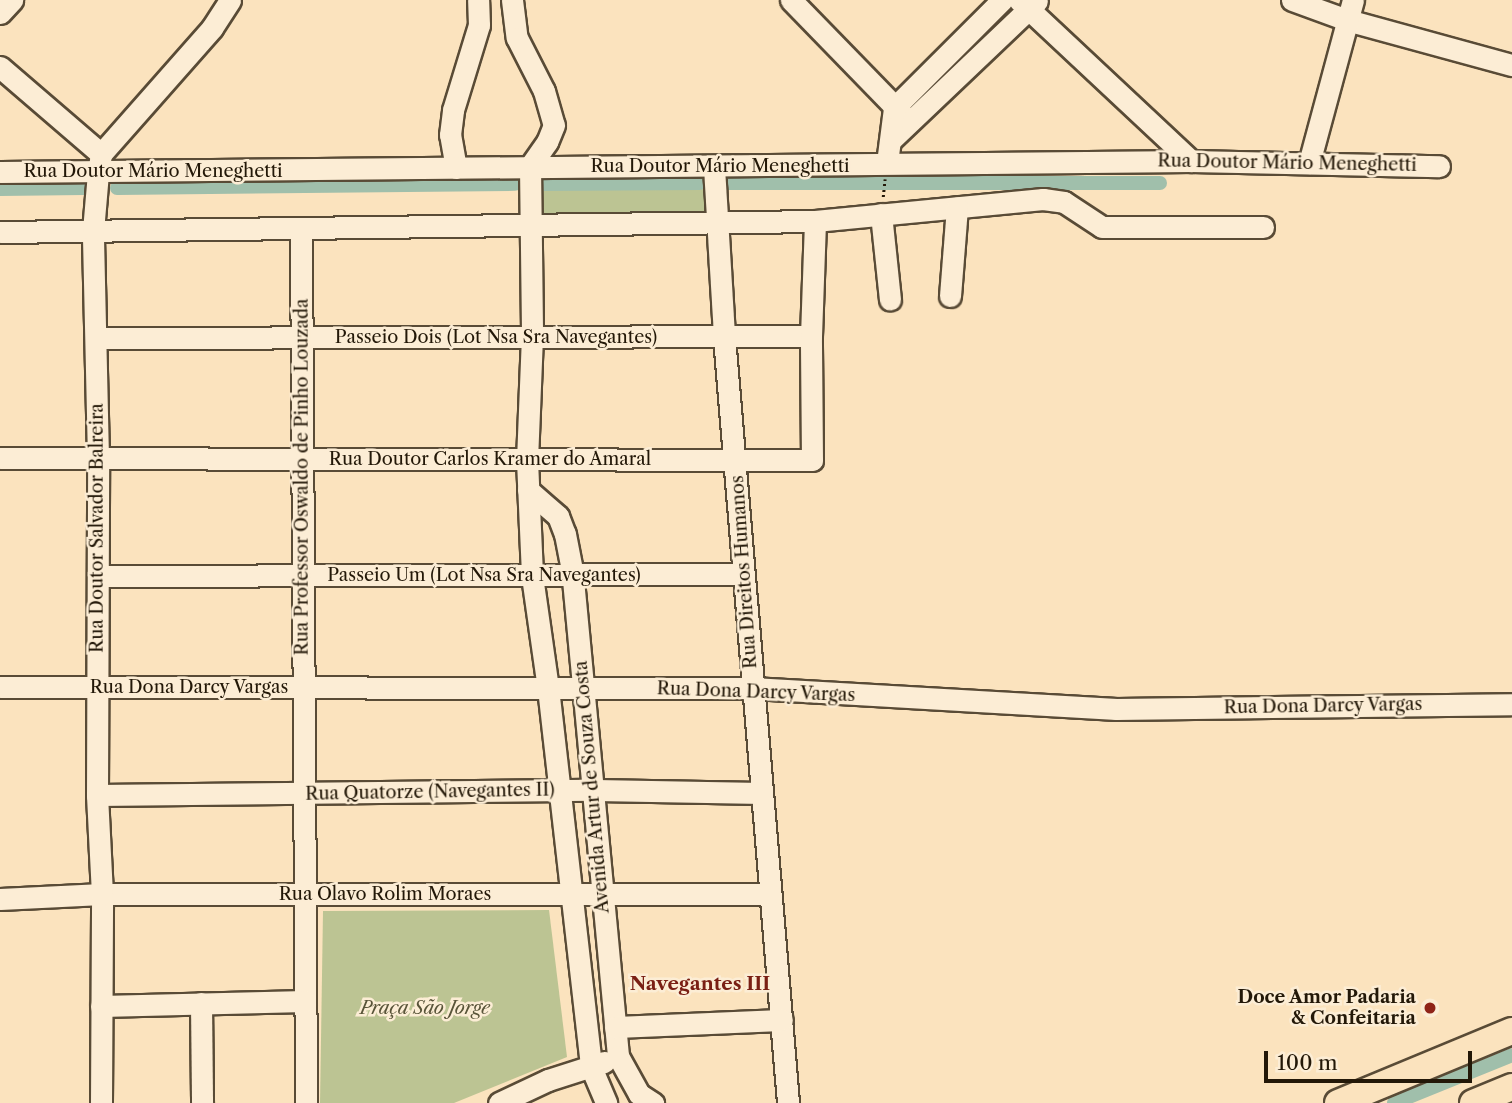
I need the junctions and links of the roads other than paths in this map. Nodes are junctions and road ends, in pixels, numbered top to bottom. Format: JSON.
{"nodes":[{"id":1,"x":12,"y":0,"type":"edge"},
{"id":2,"x":230,"y":0,"type":"edge"},
{"id":3,"x":478,"y":0,"type":"edge"},
{"id":4,"x":512,"y":0,"type":"edge"},
{"id":5,"x":791,"y":0,"type":"edge"},
{"id":6,"x":1002,"y":0,"type":"edge"},
{"id":7,"x":1292,"y":0,"type":"edge"},
{"id":8,"x":1028,"y":3,"type":"edge"},
{"id":9,"x":1350,"y":10,"type":"edge"},
{"id":10,"x":0,"y":13,"type":"edge"},
{"id":11,"x":1512,"y":65,"type":"edge"},
{"id":12,"x":0,"y":66,"type":"edge"},
{"id":13,"x":902,"y":115,"type":"junction"},
{"id":14,"x":1191,"y":161,"type":"junction"},
{"id":15,"x":1309,"y":163,"type":"junction"},
{"id":16,"x":100,"y":164,"type":"junction"},
{"id":17,"x":530,"y":166,"type":"junction"},
{"id":18,"x":1439,"y":166,"type":"dead end"},
{"id":19,"x":714,"y":167,"type":"junction"},
{"id":20,"x":456,"y":168,"type":"junction"},
{"id":21,"x":887,"y":169,"type":"junction"},
{"id":22,"x":0,"y":172,"type":"edge"},
{"id":23,"x":957,"y":207,"type":"junction"},
{"id":24,"x":881,"y":214,"type":"junction"},
{"id":25,"x":816,"y":221,"type":"junction"},
{"id":26,"x":717,"y":223,"type":"junction"},
{"id":27,"x":533,"y":225,"type":"junction"},
{"id":28,"x":1263,"y":228,"type":"dead end"},
{"id":29,"x":300,"y":230,"type":"junction"},
{"id":30,"x":93,"y":231,"type":"junction"},
{"id":31,"x":0,"y":232,"type":"edge"},
{"id":32,"x":950,"y":296,"type":"dead end"},
{"id":33,"x":890,"y":300,"type":"dead end"},
{"id":34,"x":811,"y":336,"type":"junction"},
{"id":35,"x":301,"y":337,"type":"junction"},
{"id":36,"x":532,"y":337,"type":"junction"},
{"id":37,"x":724,"y":337,"type":"junction"},
{"id":38,"x":97,"y":338,"type":"junction"},
{"id":39,"x":0,"y":458,"type":"edge"},
{"id":40,"x":99,"y":458,"type":"junction"},
{"id":41,"x":735,"y":458,"type":"junction"},
{"id":42,"x":302,"y":459,"type":"junction"},
{"id":43,"x":527,"y":460,"type":"junction"},
{"id":44,"x":528,"y":491,"type":"junction"},
{"id":45,"x":743,"y":574,"type":"junction"},
{"id":46,"x":99,"y":576,"type":"junction"},
{"id":47,"x":303,"y":576,"type":"junction"},
{"id":48,"x":532,"y":576,"type":"junction"},
{"id":49,"x":0,"y":687,"type":"edge"},
{"id":50,"x":97,"y":687,"type":"junction"},
{"id":51,"x":303,"y":687,"type":"junction"},
{"id":52,"x":548,"y":688,"type":"junction"},
{"id":53,"x":583,"y":688,"type":"junction"},
{"id":54,"x":752,"y":688,"type":"junction"},
{"id":55,"x":1512,"y":704,"type":"edge"},
{"id":56,"x":560,"y":790,"type":"junction"},
{"id":57,"x":592,"y":790,"type":"junction"},
{"id":58,"x":304,"y":793,"type":"junction"},
{"id":59,"x":762,"y":793,"type":"junction"},
{"id":60,"x":97,"y":795,"type":"junction"},
{"id":61,"x":102,"y":894,"type":"junction"},
{"id":62,"x":305,"y":894,"type":"junction"},
{"id":63,"x":569,"y":894,"type":"junction"},
{"id":64,"x":601,"y":894,"type":"junction"},
{"id":65,"x":770,"y":894,"type":"junction"},
{"id":66,"x":0,"y":898,"type":"edge"},
{"id":67,"x":610,"y":978,"type":"junction"},
{"id":68,"x":580,"y":982,"type":"junction"},
{"id":69,"x":305,"y":1001,"type":"junction"},
{"id":70,"x":201,"y":1003,"type":"junction"},
{"id":71,"x":101,"y":1006,"type":"junction"},
{"id":72,"x":782,"y":1020,"type":"junction"},
{"id":73,"x":615,"y":1027,"type":"junction"},
{"id":74,"x":1512,"y":1031,"type":"edge"},
{"id":75,"x":618,"y":1056,"type":"junction"},
{"id":76,"x":591,"y":1067,"type":"junction"},
{"id":77,"x":1512,"y":1087,"type":"edge"},
{"id":78,"x":646,"y":1098,"type":"edge"},
{"id":79,"x":1477,"y":1102,"type":"edge"},
{"id":80,"x":101,"y":1103,"type":"edge"},
{"id":81,"x":202,"y":1103,"type":"edge"},
{"id":82,"x":306,"y":1103,"type":"edge"},
{"id":83,"x":499,"y":1103,"type":"edge"},
{"id":84,"x":606,"y":1103,"type":"edge"},
{"id":85,"x":788,"y":1103,"type":"edge"},
{"id":86,"x":1338,"y":1103,"type":"edge"}],
"edges":[{"from":1,"to":10,"type":"street"},
{"from":2,"to":16,"type":"street"},
{"from":3,"to":20,"type":"street"},
{"from":4,"to":17,"type":"street"},
{"from":5,"to":13,"type":"street"},
{"from":6,"to":13,"type":"street"},
{"from":7,"to":9,"type":"street"},
{"from":8,"to":13,"type":"street"},
{"from":8,"to":14,"type":"street"},
{"from":9,"to":11,"type":"street"},
{"from":9,"to":15,"type":"street"},
{"from":12,"to":16,"type":"street"},
{"from":13,"to":21,"type":"street"},
{"from":14,"to":15,"type":"street","name":"Rua Doutor Mário Meneghetti"},
{"from":14,"to":21,"type":"street","name":"Rua Doutor Mário Meneghetti"},
{"from":15,"to":18,"type":"street","name":"Rua Doutor Mário Meneghetti"},
{"from":16,"to":20,"type":"street","name":"Rua Doutor Mário Meneghetti"},
{"from":16,"to":22,"type":"street","name":"Rua Doutor Mário Meneghetti"},
{"from":16,"to":30,"type":"street","name":"Rua Doutor Salvador Balreira"},
{"from":17,"to":19,"type":"street","name":"Rua Doutor Mário Meneghetti"},
{"from":17,"to":20,"type":"street","name":"Rua Doutor Mário Meneghetti"},
{"from":17,"to":27,"type":"street","name":"Avenida Artur de Souza Costa"},
{"from":19,"to":21,"type":"street","name":"Rua Doutor Mário Meneghetti"},
{"from":19,"to":26,"type":"street","name":"Rua Direitos Humanos"},
{"from":23,"to":24,"type":"street"},
{"from":23,"to":28,"type":"street"},
{"from":23,"to":32,"type":"street"},
{"from":24,"to":25,"type":"street"},
{"from":24,"to":33,"type":"street"},
{"from":25,"to":26,"type":"street"},
{"from":25,"to":34,"type":"street"},
{"from":26,"to":27,"type":"street"},
{"from":26,"to":37,"type":"street","name":"Rua Direitos Humanos"},
{"from":27,"to":29,"type":"street"},
{"from":27,"to":36,"type":"street","name":"Avenida Artur de Souza Costa"},
{"from":29,"to":30,"type":"street"},
{"from":29,"to":35,"type":"street","name":"Rua Professor Oswaldo de Pinho Louzada"},
{"from":30,"to":31,"type":"street"},
{"from":30,"to":38,"type":"street","name":"Rua Doutor Salvador Balreira"},
{"from":34,"to":37,"type":"street","name":"Passeio Dois (Lot Nsa Sra Navegantes)"},
{"from":34,"to":41,"type":"street","name":"Rua Doutor Carlos Kramer do Amaral"},
{"from":35,"to":36,"type":"street","name":"Passeio Dois (Lot Nsa Sra Navegantes)"},
{"from":35,"to":38,"type":"street","name":"Passeio Dois (Lot Nsa Sra Navegantes)"},
{"from":35,"to":42,"type":"street","name":"Rua Professor Oswaldo de Pinho Louzada"},
{"from":36,"to":37,"type":"street","name":"Passeio Dois (Lot Nsa Sra Navegantes)"},
{"from":36,"to":43,"type":"street","name":"Avenida Artur de Souza Costa"},
{"from":37,"to":41,"type":"street","name":"Rua Direitos Humanos"},
{"from":38,"to":40,"type":"street","name":"Rua Doutor Salvador Balreira"},
{"from":39,"to":40,"type":"street","name":"Rua Doutor Carlos Kramer do Amaral"},
{"from":40,"to":42,"type":"street","name":"Rua Doutor Carlos Kramer do Amaral"},
{"from":40,"to":46,"type":"street","name":"Rua Doutor Salvador Balreira"},
{"from":41,"to":43,"type":"street","name":"Rua Doutor Carlos Kramer do Amaral"},
{"from":41,"to":45,"type":"street","name":"Rua Direitos Humanos"},
{"from":42,"to":43,"type":"street","name":"Rua Doutor Carlos Kramer do Amaral"},
{"from":42,"to":47,"type":"street","name":"Rua Professor Oswaldo de Pinho Louzada"},
{"from":43,"to":44,"type":"street","name":"Avenida Artur de Souza Costa"},
{"from":44,"to":48,"type":"street","name":"Avenida Artur de Souza Costa"},
{"from":44,"to":53,"type":"street","name":"Avenida Artur de Souza Costa"},
{"from":45,"to":48,"type":"street","name":"Passeio Um (Lot Nsa Sra Navegantes)"},
{"from":45,"to":54,"type":"street","name":"Rua Direitos Humanos"},
{"from":46,"to":47,"type":"street","name":"Passeio Um (Lot Nsa Sra Navegantes)"},
{"from":46,"to":50,"type":"street","name":"Rua Doutor Salvador Balreira"},
{"from":47,"to":48,"type":"street","name":"Passeio Um (Lot Nsa Sra Navegantes)"},
{"from":47,"to":51,"type":"street","name":"Rua Professor Oswaldo de Pinho Louzada"},
{"from":48,"to":52,"type":"street","name":"Avenida Artur de Souza Costa"},
{"from":49,"to":50,"type":"street","name":"Rua Dona Darcy Vargas"},
{"from":50,"to":51,"type":"street","name":"Rua Dona Darcy Vargas"},
{"from":50,"to":60,"type":"street","name":"Rua Doutor Salvador Balreira"},
{"from":51,"to":52,"type":"street","name":"Rua Dona Darcy Vargas"},
{"from":51,"to":58,"type":"street","name":"Rua Professor Oswaldo de Pinho Louzada"},
{"from":52,"to":53,"type":"street","name":"Rua Dona Darcy Vargas"},
{"from":52,"to":56,"type":"street","name":"Avenida Artur de Souza Costa"},
{"from":53,"to":54,"type":"street","name":"Rua Dona Darcy Vargas"},
{"from":53,"to":57,"type":"street","name":"Avenida Artur de Souza Costa"},
{"from":54,"to":55,"type":"street","name":"Rua Dona Darcy Vargas"},
{"from":54,"to":59,"type":"street","name":"Rua Direitos Humanos"},
{"from":56,"to":57,"type":"street","name":"Rua Quatorze (Navegantes II)"},
{"from":56,"to":58,"type":"street","name":"Rua Quatorze (Navegantes II)"},
{"from":56,"to":63,"type":"street","name":"Avenida Artur de Souza Costa"},
{"from":57,"to":59,"type":"street","name":"Rua Quatorze (Navegantes II)"},
{"from":57,"to":64,"type":"street","name":"Avenida Artur de Souza Costa"},
{"from":58,"to":60,"type":"street","name":"Rua Quatorze (Navegantes II)"},
{"from":58,"to":62,"type":"street","name":"Rua Professor Oswaldo de Pinho Louzada"},
{"from":59,"to":65,"type":"street","name":"Rua Direitos Humanos"},
{"from":60,"to":61,"type":"street","name":"Rua Doutor Salvador Balreira"},
{"from":61,"to":62,"type":"street","name":"Rua Olavo Rolim Moraes"},
{"from":61,"to":66,"type":"street","name":"Rua Olavo Rolim Moraes"},
{"from":61,"to":71,"type":"street","name":"Rua Doutor Salvador Balreira"},
{"from":62,"to":63,"type":"street","name":"Rua Olavo Rolim Moraes"},
{"from":62,"to":69,"type":"street","name":"Rua Professor Oswaldo de Pinho Louzada"},
{"from":63,"to":64,"type":"street","name":"Rua Olavo Rolim Moraes"},
{"from":63,"to":68,"type":"street","name":"Avenida Artur de Souza Costa"},
{"from":64,"to":65,"type":"street","name":"Rua Olavo Rolim Moraes"},
{"from":64,"to":67,"type":"street","name":"Avenida Artur de Souza Costa"},
{"from":65,"to":72,"type":"street","name":"Rua Direitos Humanos"},
{"from":67,"to":68,"type":"street"},
{"from":67,"to":73,"type":"street","name":"Avenida Artur de Souza Costa"},
{"from":68,"to":76,"type":"street","name":"Avenida Artur de Souza Costa"},
{"from":69,"to":70,"type":"street"},
{"from":69,"to":82,"type":"street","name":"Rua Professor Oswaldo de Pinho Louzada"},
{"from":70,"to":71,"type":"street"},
{"from":70,"to":81,"type":"street"},
{"from":71,"to":80,"type":"street","name":"Rua Doutor Salvador Balreira"},
{"from":72,"to":73,"type":"street"},
{"from":72,"to":85,"type":"street","name":"Rua Direitos Humanos"},
{"from":73,"to":75,"type":"street","name":"Avenida Artur de Souza Costa"},
{"from":74,"to":86,"type":"main road"},
{"from":75,"to":76,"type":"street"},
{"from":75,"to":78,"type":"street","name":"Avenida Artur de Souza Costa"},
{"from":76,"to":83,"type":"street"},
{"from":76,"to":84,"type":"street","name":"Avenida Artur de Souza Costa"},
{"from":77,"to":79,"type":"main road"}]}
